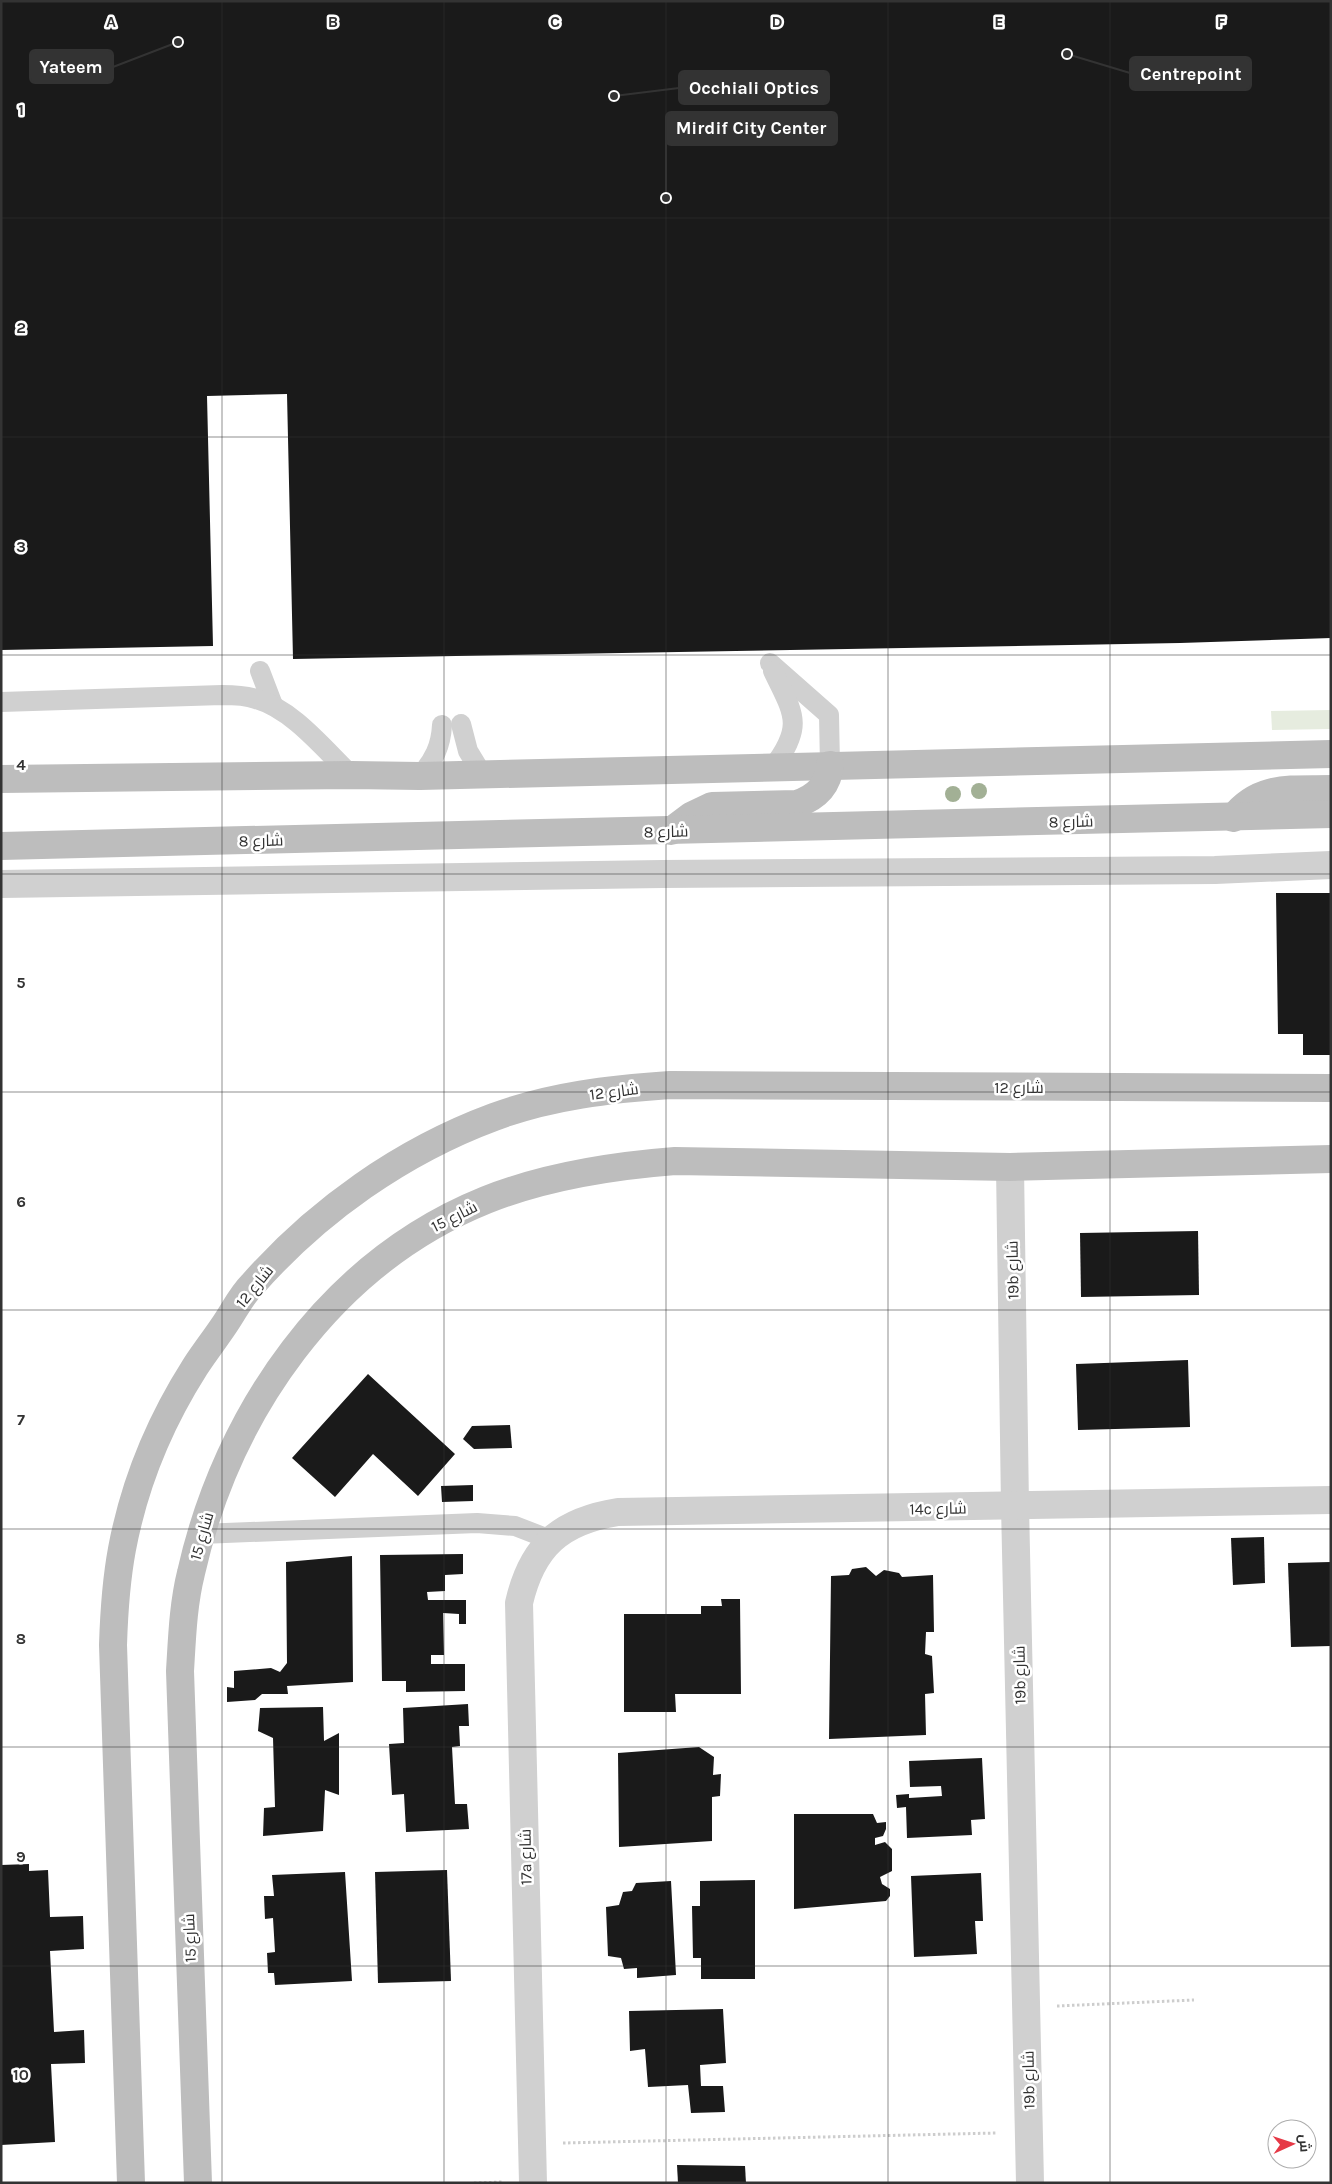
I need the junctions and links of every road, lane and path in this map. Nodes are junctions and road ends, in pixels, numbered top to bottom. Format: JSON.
{"nodes":[{"id":1,"x":260,"y":672,"type":"dead end"},
{"id":2,"x":1,"y":702,"type":"edge"},
{"id":3,"x":272,"y":705,"type":"junction"},
{"id":4,"x":1331,"y":754,"type":"edge"},
{"id":5,"x":830,"y":765,"type":"junction"},
{"id":6,"x":773,"y":767,"type":"junction"},
{"id":7,"x":482,"y":774,"type":"junction"},
{"id":8,"x":351,"y":775,"type":"junction"},
{"id":9,"x":420,"y":776,"type":"junction"},
{"id":10,"x":1,"y":779,"type":"edge"},
{"id":11,"x":1331,"y":789,"type":"edge"},
{"id":12,"x":1331,"y":814,"type":"edge"},
{"id":13,"x":1233,"y":818,"type":"junction"},
{"id":14,"x":671,"y":831,"type":"junction"},
{"id":15,"x":1,"y":846,"type":"edge"},
{"id":16,"x":1331,"y":865,"type":"edge"},
{"id":17,"x":1,"y":884,"type":"edge"},
{"id":18,"x":1331,"y":1088,"type":"edge"},
{"id":19,"x":1331,"y":1144,"type":"edge"},
{"id":20,"x":1331,"y":1159,"type":"edge"},
{"id":21,"x":1302,"y":1160,"type":"junction"},
{"id":22,"x":1010,"y":1167,"type":"junction"},
{"id":23,"x":1331,"y":1500,"type":"edge"},
{"id":24,"x":1015,"y":1506,"type":"junction"},
{"id":25,"x":201,"y":1534,"type":"junction"},
{"id":26,"x":551,"y":1540,"type":"junction"},
{"id":27,"x":1194,"y":2000,"type":"dead end"},
{"id":28,"x":1026,"y":2008,"type":"junction"},
{"id":29,"x":1029,"y":2132,"type":"junction"},
{"id":30,"x":532,"y":2143,"type":"junction"},
{"id":31,"x":131,"y":2183,"type":"edge"},
{"id":32,"x":198,"y":2183,"type":"edge"},
{"id":33,"x":533,"y":2183,"type":"edge"},
{"id":34,"x":1030,"y":2183,"type":"edge"}],
"edges":[{"from":1,"to":3,"type":"lane"},
{"from":2,"to":3,"type":"lane"},
{"from":3,"to":8,"type":"lane"},
{"from":4,"to":5,"type":"street"},
{"from":5,"to":6,"type":"street"},
{"from":5,"to":6,"type":"lane"},
{"from":5,"to":14,"type":"street"},
{"from":6,"to":7,"type":"street"},
{"from":7,"to":9,"type":"street"},
{"from":7,"to":9,"type":"lane"},
{"from":8,"to":9,"type":"street"},
{"from":8,"to":10,"type":"street"},
{"from":11,"to":13,"type":"street"},
{"from":12,"to":13,"type":"street","name":"شارع 8"},
{"from":13,"to":14,"type":"street","name":"شارع 8"},
{"from":14,"to":15,"type":"street","name":"شارع 8"},
{"from":16,"to":17,"type":"street"},
{"from":18,"to":31,"type":"street","name":"شارع 12"},
{"from":19,"to":21,"type":"street"},
{"from":20,"to":21,"type":"street"},
{"from":21,"to":22,"type":"street"},
{"from":22,"to":24,"type":"street","name":"19b شارع"},
{"from":22,"to":25,"type":"street","name":"شارع 15"},
{"from":23,"to":24,"type":"street","name":"14c شارع"},
{"from":24,"to":26,"type":"street","name":"14c شارع"},
{"from":24,"to":28,"type":"street","name":"19b شارع"},
{"from":25,"to":26,"type":"lane"},
{"from":25,"to":32,"type":"street","name":"شارع 15"},
{"from":26,"to":30,"type":"street","name":"17a شارع"},
{"from":27,"to":28,"type":"path"},
{"from":28,"to":29,"type":"street","name":"19b شارع"},
{"from":29,"to":30,"type":"path"},
{"from":29,"to":34,"type":"street","name":"19b شارع"},
{"from":30,"to":33,"type":"street","name":"17a شارع"}]}
